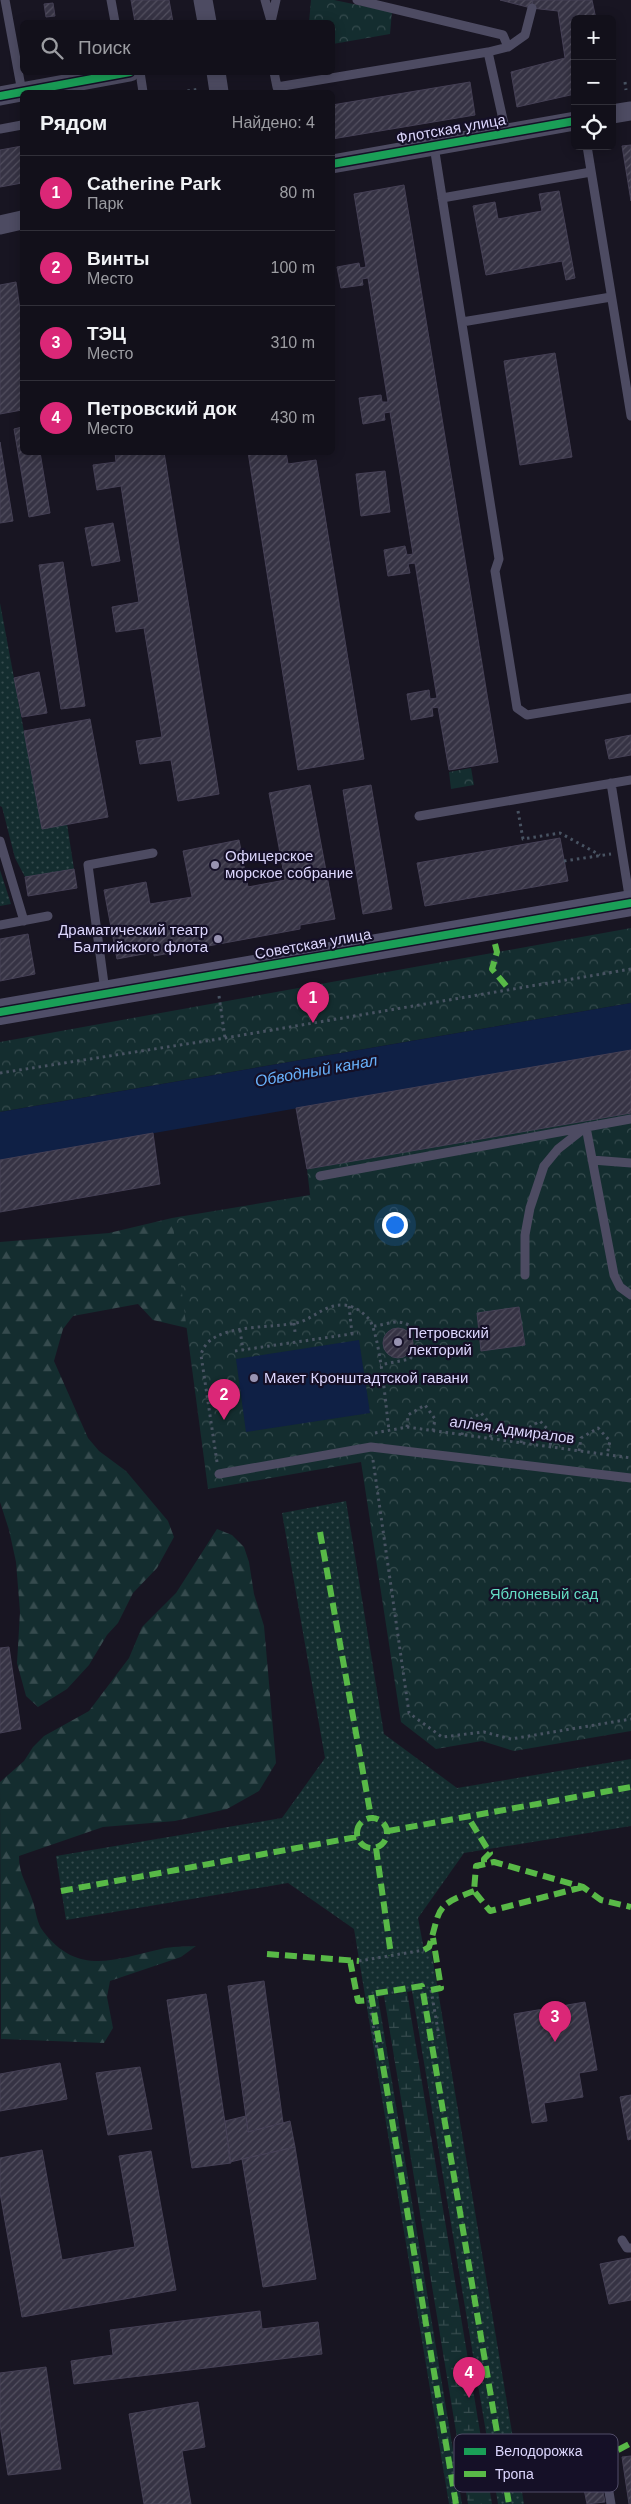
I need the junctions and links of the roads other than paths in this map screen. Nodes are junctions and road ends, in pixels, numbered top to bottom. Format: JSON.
{"nodes":[{"id":1,"x":5,"y":0,"type":"edge"},
{"id":2,"x":111,"y":0,"type":"edge"},
{"id":3,"x":203,"y":0,"type":"edge"},
{"id":4,"x":265,"y":0,"type":"edge"},
{"id":5,"x":276,"y":0,"type":"edge"},
{"id":6,"x":357,"y":0,"type":"edge"},
{"id":7,"x":532,"y":8,"type":"dead end"},
{"id":8,"x":115,"y":20,"type":"edge"},
{"id":9,"x":207,"y":20,"type":"edge"},
{"id":10,"x":270,"y":20,"type":"edge"},
{"id":11,"x":271,"y":20,"type":"edge"},
{"id":12,"x":508,"y":47,"type":"junction"},
{"id":13,"x":488,"y":52,"type":"junction"},
{"id":14,"x":119,"y":75,"type":"edge"},
{"id":15,"x":131,"y":75,"type":"edge"},
{"id":16,"x":275,"y":75,"type":"edge"},
{"id":17,"x":22,"y":90,"type":"edge"},
{"id":18,"x":33,"y":90,"type":"edge"},
{"id":19,"x":142,"y":90,"type":"edge"},
{"id":20,"x":20,"y":92,"type":"edge"},
{"id":21,"x":0,"y":96,"type":"edge"},
{"id":22,"x":631,"y":111,"type":"edge"},
{"id":23,"x":616,"y":113,"type":"edge"},
{"id":24,"x":571,"y":122,"type":"edge"},
{"id":25,"x":20,"y":126,"type":"edge"},
{"id":26,"x":0,"y":129,"type":"edge"},
{"id":27,"x":506,"y":133,"type":"junction"},
{"id":28,"x":434,"y":146,"type":"junction"},
{"id":29,"x":588,"y":150,"type":"edge"},
{"id":30,"x":335,"y":163,"type":"edge"},
{"id":31,"x":591,"y":172,"type":"junction"},
{"id":32,"x":442,"y":198,"type":"junction"},
{"id":33,"x":20,"y":220,"type":"edge"},
{"id":34,"x":0,"y":225,"type":"edge"},
{"id":35,"x":611,"y":296,"type":"junction"},
{"id":36,"x":462,"y":322,"type":"junction"},
{"id":37,"x":631,"y":416,"type":"edge"},
{"id":38,"x":631,"y":698,"type":"edge"},
{"id":39,"x":631,"y":780,"type":"edge"},
{"id":40,"x":611,"y":783,"type":"junction"},
{"id":41,"x":420,"y":816,"type":"dead end"},
{"id":42,"x":0,"y":841,"type":"edge"},
{"id":43,"x":152,"y":853,"type":"dead end"},
{"id":44,"x":631,"y":903,"type":"edge"},
{"id":45,"x":48,"y":916,"type":"dead end"},
{"id":46,"x":24,"y":920,"type":"junction"},
{"id":47,"x":0,"y":925,"type":"edge"},
{"id":48,"x":105,"y":993,"type":"junction"},
{"id":49,"x":0,"y":1012,"type":"edge"},
{"id":50,"x":631,"y":1119,"type":"edge"},
{"id":51,"x":586,"y":1127,"type":"junction"},
{"id":52,"x":592,"y":1160,"type":"junction"},
{"id":53,"x":631,"y":1163,"type":"edge"},
{"id":54,"x":320,"y":1176,"type":"dead end"},
{"id":55,"x":525,"y":1275,"type":"dead end"},
{"id":56,"x":631,"y":1295,"type":"edge"},
{"id":57,"x":219,"y":1474,"type":"dead end"},
{"id":58,"x":631,"y":1478,"type":"edge"},
{"id":59,"x":622,"y":2240,"type":"dead end"},
{"id":60,"x":631,"y":2248,"type":"edge"}],
"edges":[{"from":1,"to":17,"type":"lane"},
{"from":2,"to":8,"type":"lane"},
{"from":3,"to":9,"type":"street"},
{"from":4,"to":10,"type":"lane"},
{"from":5,"to":11,"type":"lane"},
{"from":6,"to":12,"type":"lane"},
{"from":7,"to":12,"type":"lane"},
{"from":12,"to":13,"type":"lane"},
{"from":13,"to":16,"type":"lane"},
{"from":13,"to":27,"type":"lane"},
{"from":14,"to":18,"type":"street"},
{"from":15,"to":19,"type":"lane"},
{"from":20,"to":21,"type":"street"},
{"from":22,"to":23,"type":"street"},
{"from":24,"to":27,"type":"street","name":"Флотская улица"},
{"from":25,"to":26,"type":"lane"},
{"from":27,"to":28,"type":"street","name":"Флотская улица"},
{"from":28,"to":30,"type":"street","name":"Флотская улица"},
{"from":28,"to":32,"type":"lane"},
{"from":29,"to":31,"type":"lane"},
{"from":31,"to":32,"type":"lane"},
{"from":31,"to":35,"type":"lane"},
{"from":32,"to":36,"type":"lane"},
{"from":33,"to":34,"type":"street"},
{"from":35,"to":36,"type":"lane"},
{"from":35,"to":37,"type":"lane"},
{"from":36,"to":38,"type":"lane"},
{"from":39,"to":40,"type":"lane"},
{"from":40,"to":41,"type":"lane"},
{"from":40,"to":44,"type":"lane"},
{"from":42,"to":46,"type":"lane"},
{"from":43,"to":48,"type":"lane"},
{"from":44,"to":48,"type":"street","name":"Советская улица"},
{"from":45,"to":46,"type":"lane"},
{"from":46,"to":47,"type":"lane"},
{"from":48,"to":49,"type":"street","name":"Советская улица"},
{"from":50,"to":51,"type":"lane"},
{"from":51,"to":52,"type":"lane"},
{"from":51,"to":54,"type":"lane"},
{"from":51,"to":55,"type":"lane"},
{"from":52,"to":53,"type":"lane"},
{"from":52,"to":56,"type":"lane"},
{"from":57,"to":58,"type":"lane"},
{"from":59,"to":60,"type":"lane"}]}
